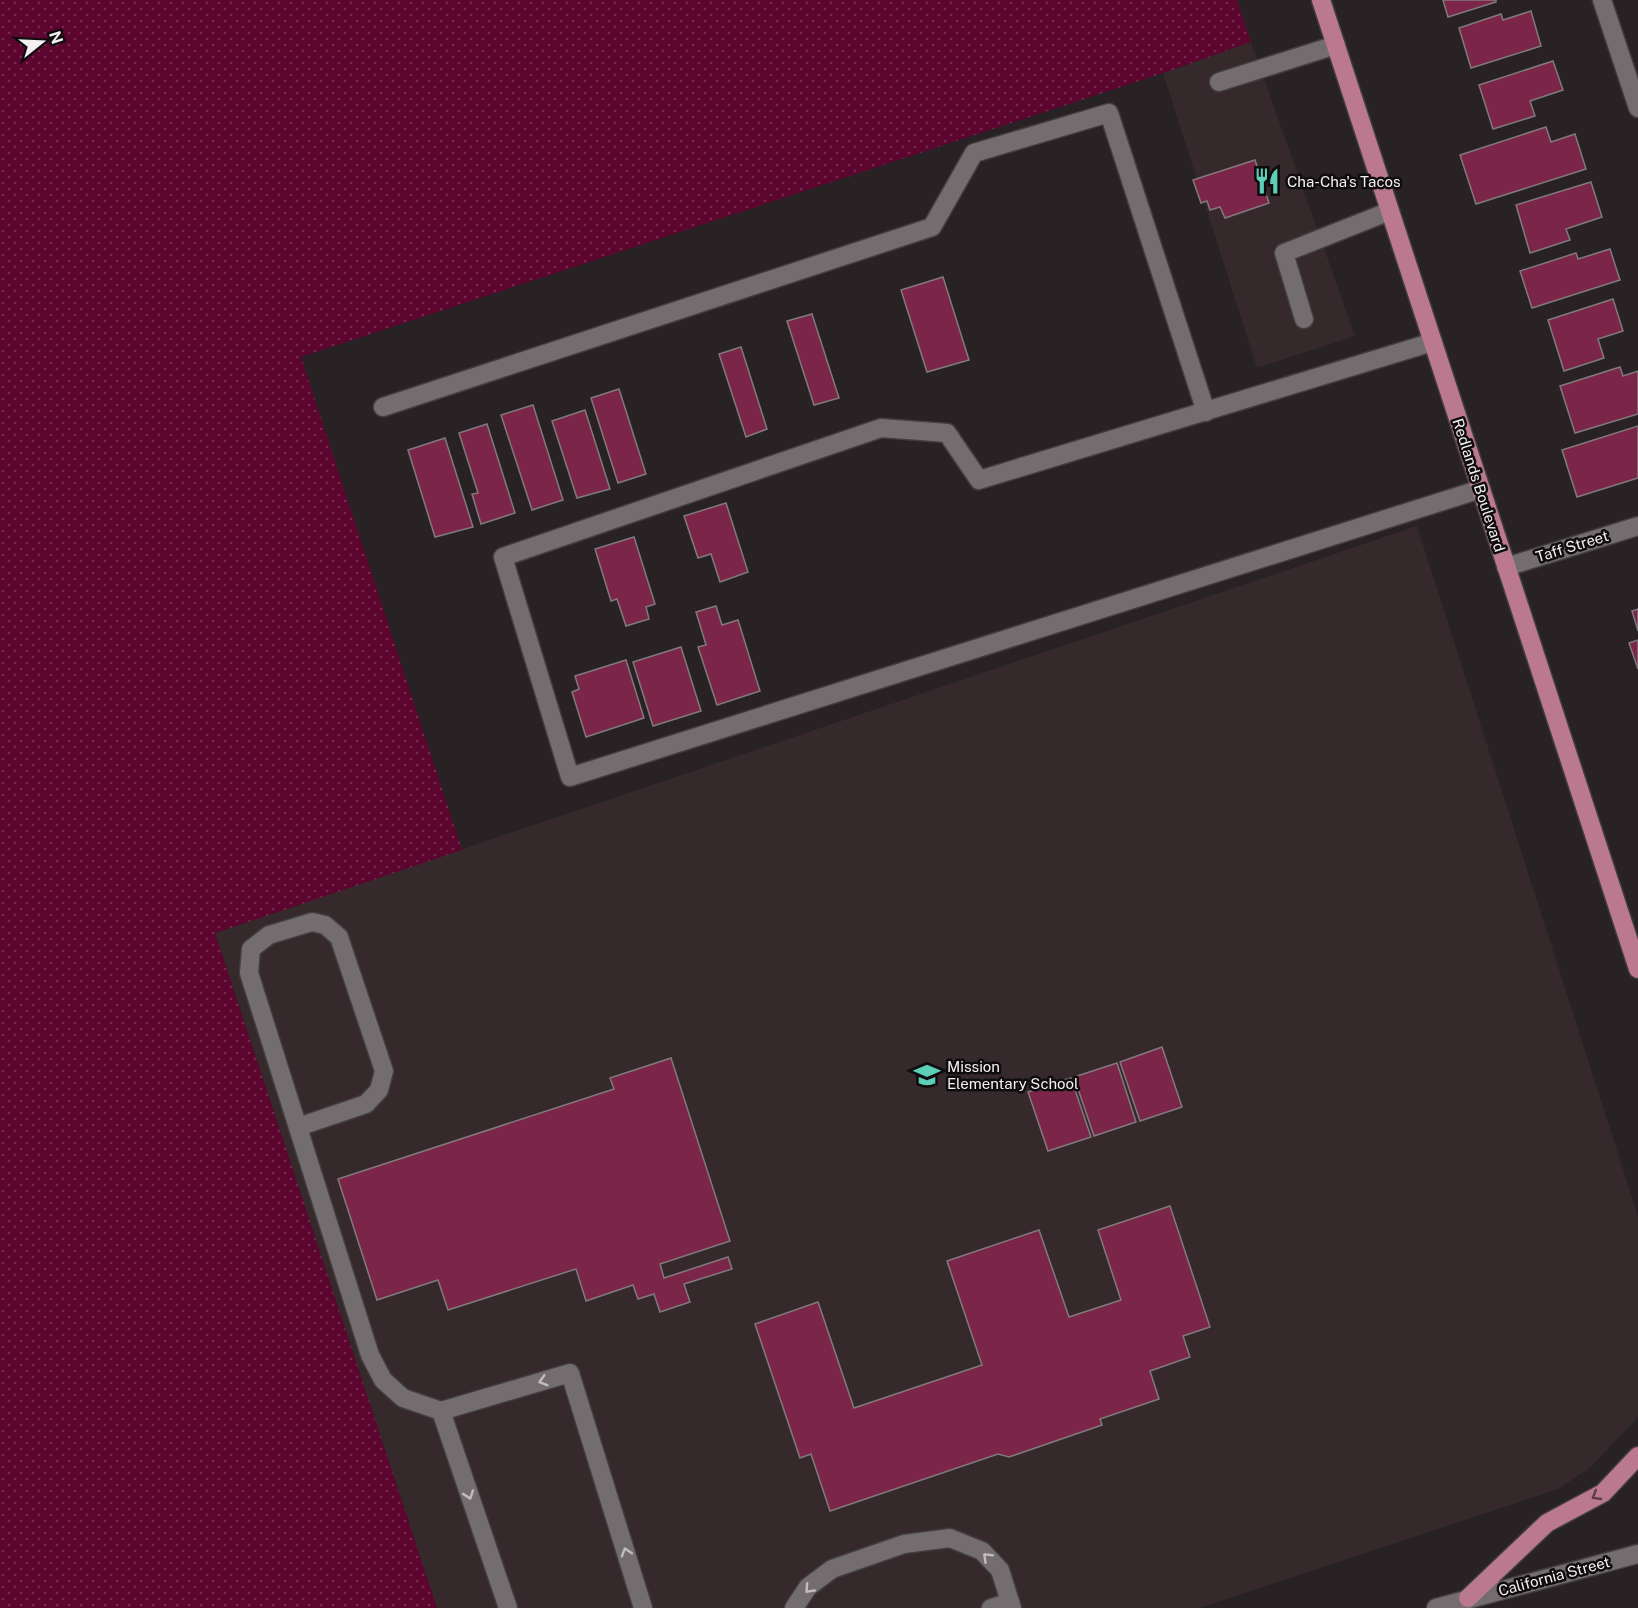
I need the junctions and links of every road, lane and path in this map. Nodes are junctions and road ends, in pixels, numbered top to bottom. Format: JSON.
{"nodes":[{"id":1,"x":1321,"y":0,"type":"edge"},
{"id":2,"x":1602,"y":0,"type":"edge"},
{"id":3,"x":1336,"y":45,"type":"junction"},
{"id":4,"x":1219,"y":82,"type":"dead end"},
{"id":5,"x":1638,"y":108,"type":"edge"},
{"id":6,"x":1390,"y":211,"type":"junction"},
{"id":7,"x":1304,"y":319,"type":"dead end"},
{"id":8,"x":1433,"y":342,"type":"junction"},
{"id":9,"x":383,"y":407,"type":"dead end"},
{"id":10,"x":1206,"y":412,"type":"junction"},
{"id":11,"x":1481,"y":489,"type":"junction"},
{"id":12,"x":1638,"y":526,"type":"edge"},
{"id":13,"x":1506,"y":567,"type":"junction"},
{"id":14,"x":1638,"y":969,"type":"edge"},
{"id":15,"x":298,"y":1127,"type":"junction"},
{"id":16,"x":441,"y":1411,"type":"junction"},
{"id":17,"x":1638,"y":1456,"type":"edge"},
{"id":18,"x":1638,"y":1554,"type":"edge"},
{"id":19,"x":1468,"y":1598,"type":"junction"},
{"id":20,"x":1011,"y":1605,"type":"edge"},
{"id":21,"x":508,"y":1608,"type":"edge"},
{"id":22,"x":644,"y":1608,"type":"edge"},
{"id":23,"x":794,"y":1608,"type":"edge"},
{"id":24,"x":991,"y":1608,"type":"edge"},
{"id":25,"x":1436,"y":1608,"type":"edge"}],
"edges":[{"from":1,"to":3,"type":"main road","name":"Redlands Boulevard"},
{"from":2,"to":5,"type":"street"},
{"from":3,"to":4,"type":"street"},
{"from":3,"to":6,"type":"main road","name":"Redlands Boulevard"},
{"from":6,"to":7,"type":"street"},
{"from":6,"to":8,"type":"main road","name":"Redlands Boulevard"},
{"from":8,"to":10,"type":"street"},
{"from":8,"to":11,"type":"main road","name":"Redlands Boulevard"},
{"from":9,"to":10,"type":"street"},
{"from":10,"to":11,"type":"street"},
{"from":11,"to":13,"type":"main road","name":"Redlands Boulevard"},
{"from":12,"to":13,"type":"street","name":"Taff Street"},
{"from":13,"to":14,"type":"main road","name":"Redlands Boulevard"},
{"from":15,"to":15,"type":"street"},
{"from":15,"to":16,"type":"street"},
{"from":16,"to":21,"type":"street","one_way":true},
{"from":22,"to":16,"type":"street","one_way":true},
{"from":17,"to":19,"type":"main road","one_way":true},
{"from":18,"to":19,"type":"street","name":"California Street"},
{"from":19,"to":25,"type":"street","name":"California Street"},
{"from":20,"to":23,"type":"street","one_way":true},
{"from":20,"to":24,"type":"street"}]}
